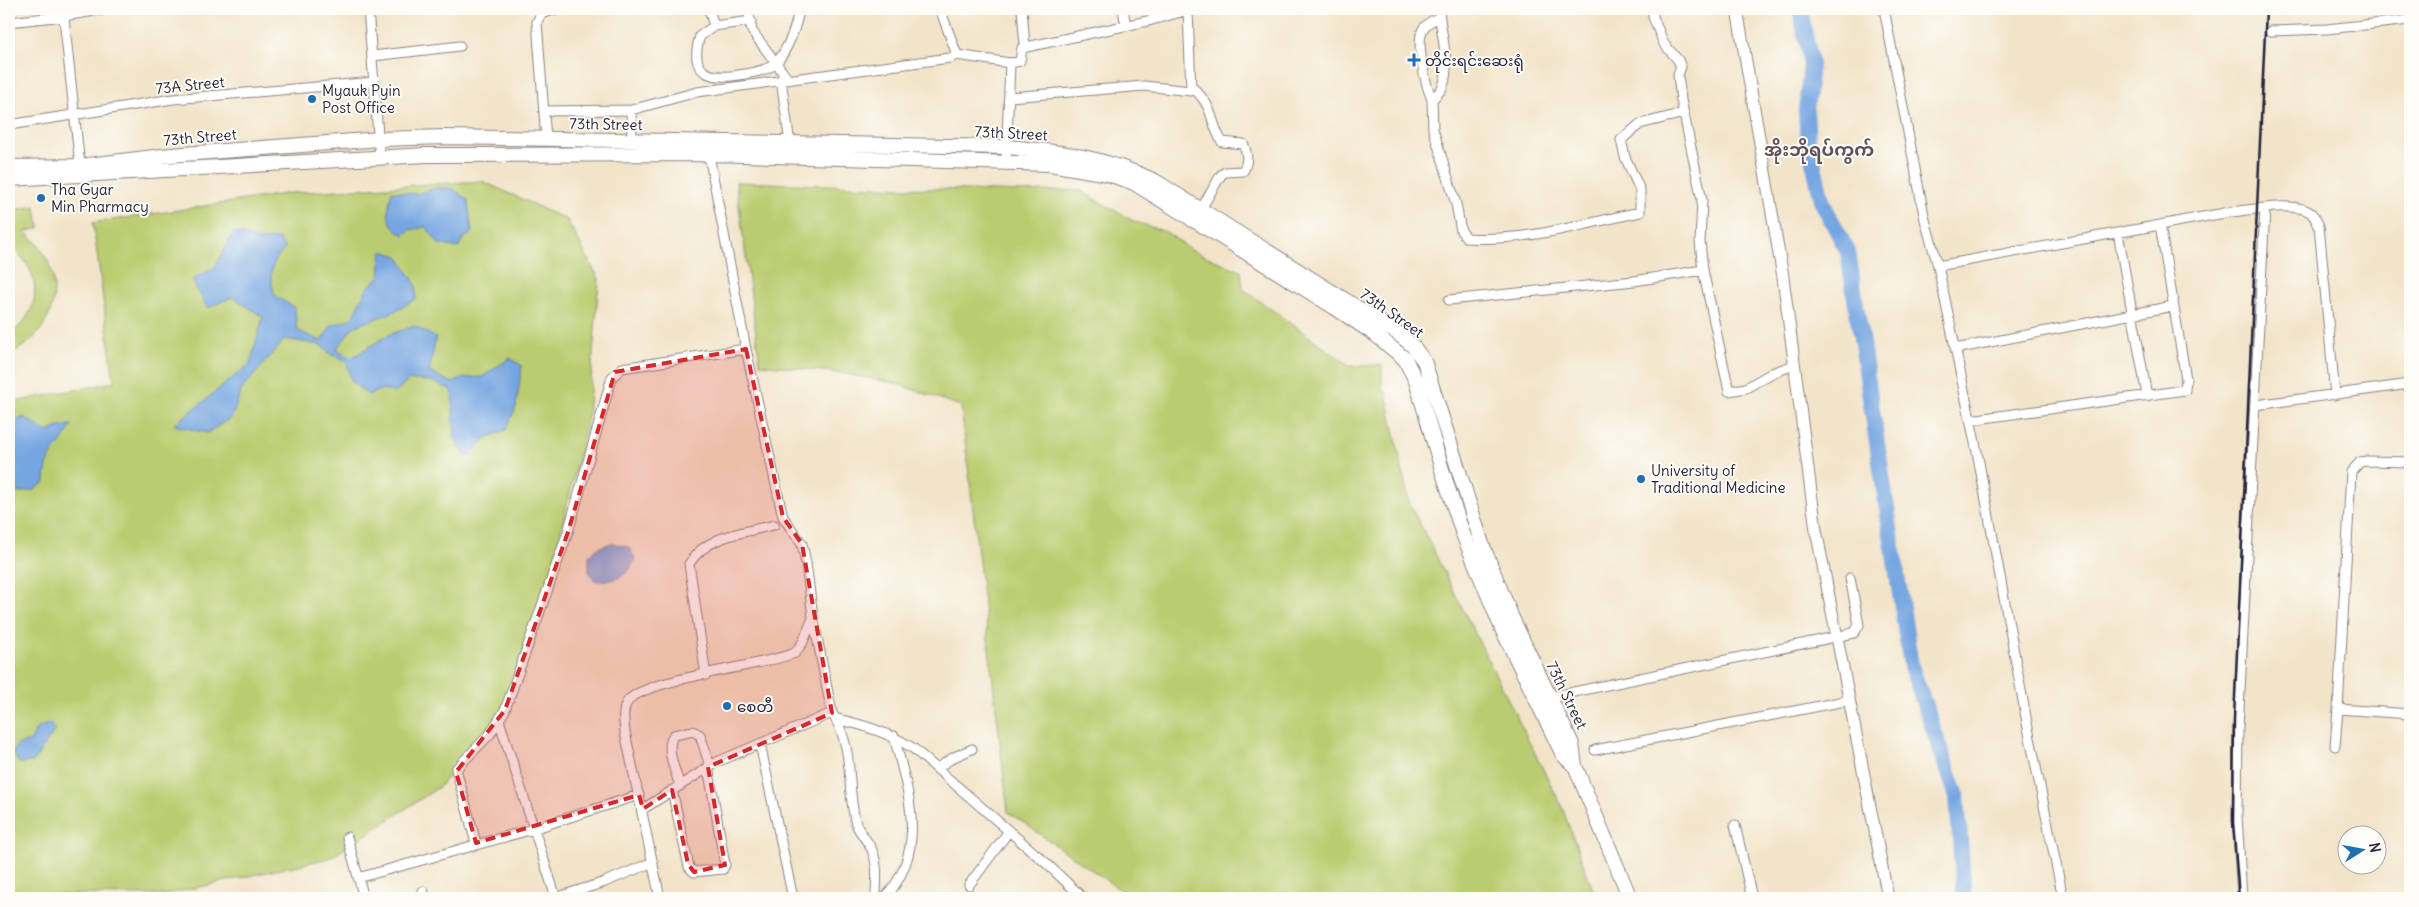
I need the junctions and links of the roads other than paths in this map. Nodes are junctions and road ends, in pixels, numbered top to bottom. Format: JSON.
{"nodes":[{"id":1,"x":106,"y":9,"type":"edge"},
{"id":2,"x":368,"y":9,"type":"edge"},
{"id":3,"x":558,"y":9,"type":"edge"},
{"id":4,"x":709,"y":9,"type":"edge"},
{"id":5,"x":748,"y":9,"type":"edge"},
{"id":6,"x":799,"y":9,"type":"edge"},
{"id":7,"x":940,"y":9,"type":"edge"},
{"id":8,"x":1022,"y":9,"type":"edge"},
{"id":9,"x":1123,"y":9,"type":"edge"},
{"id":10,"x":1190,"y":9,"type":"edge"},
{"id":11,"x":1653,"y":9,"type":"edge"},
{"id":12,"x":1737,"y":9,"type":"edge"},
{"id":13,"x":1884,"y":9,"type":"edge"},
{"id":14,"x":64,"y":12,"type":"edge"},
{"id":15,"x":1439,"y":13,"type":"edge"},
{"id":16,"x":2410,"y":20,"type":"edge"},
{"id":17,"x":751,"y":21,"type":"junction"},
{"id":18,"x":9,"y":22,"type":"edge"},
{"id":19,"x":714,"y":26,"type":"junction"},
{"id":20,"x":1126,"y":26,"type":"junction"},
{"id":21,"x":2270,"y":31,"type":"dead end"},
{"id":22,"x":460,"y":46,"type":"dead end"},
{"id":23,"x":1026,"y":46,"type":"junction"},
{"id":24,"x":957,"y":55,"type":"junction"},
{"id":25,"x":373,"y":56,"type":"junction"},
{"id":26,"x":776,"y":63,"type":"junction"},
{"id":27,"x":1010,"y":63,"type":"junction"},
{"id":28,"x":784,"y":79,"type":"junction"},
{"id":29,"x":374,"y":82,"type":"junction"},
{"id":30,"x":1193,"y":88,"type":"junction"},
{"id":31,"x":1009,"y":97,"type":"junction"},
{"id":32,"x":1432,"y":100,"type":"junction"},
{"id":33,"x":631,"y":110,"type":"junction"},
{"id":34,"x":544,"y":111,"type":"junction"},
{"id":35,"x":1684,"y":113,"type":"junction"},
{"id":36,"x":74,"y":115,"type":"junction"},
{"id":37,"x":9,"y":125,"type":"edge"},
{"id":38,"x":380,"y":139,"type":"junction"},
{"id":39,"x":546,"y":140,"type":"junction"},
{"id":40,"x":632,"y":141,"type":"junction"},
{"id":41,"x":790,"y":144,"type":"junction"},
{"id":42,"x":1006,"y":147,"type":"junction"},
{"id":43,"x":708,"y":148,"type":"junction"},
{"id":44,"x":380,"y":159,"type":"junction"},
{"id":45,"x":1006,"y":162,"type":"junction"},
{"id":46,"x":80,"y":166,"type":"junction"},
{"id":47,"x":9,"y":167,"type":"edge"},
{"id":48,"x":9,"y":179,"type":"edge"},
{"id":49,"x":2265,"y":208,"type":"junction"},
{"id":50,"x":1197,"y":214,"type":"junction"},
{"id":51,"x":2160,"y":225,"type":"junction"},
{"id":52,"x":2118,"y":233,"type":"junction"},
{"id":53,"x":1938,"y":266,"type":"junction"},
{"id":54,"x":1703,"y":270,"type":"junction"},
{"id":55,"x":1449,"y":300,"type":"dead end"},
{"id":56,"x":2173,"y":306,"type":"junction"},
{"id":57,"x":2132,"y":314,"type":"junction"},
{"id":58,"x":746,"y":349,"type":"junction"},
{"id":59,"x":1955,"y":349,"type":"junction"},
{"id":60,"x":1794,"y":365,"type":"junction"},
{"id":61,"x":2410,"y":384,"type":"edge"},
{"id":62,"x":2335,"y":395,"type":"junction"},
{"id":63,"x":2147,"y":396,"type":"junction"},
{"id":64,"x":2256,"y":405,"type":"junction"},
{"id":65,"x":1970,"y":420,"type":"junction"},
{"id":66,"x":2410,"y":462,"type":"edge"},
{"id":67,"x":774,"y":525,"type":"dead end"},
{"id":68,"x":1850,"y":578,"type":"dead end"},
{"id":69,"x":813,"y":617,"type":"junction"},
{"id":70,"x":1836,"y":638,"type":"junction"},
{"id":71,"x":706,"y":675,"type":"junction"},
{"id":72,"x":1550,"y":698,"type":"junction"},
{"id":73,"x":1850,"y":700,"type":"junction"},
{"id":74,"x":2338,"y":709,"type":"junction"},
{"id":75,"x":2410,"y":714,"type":"edge"},
{"id":76,"x":834,"y":716,"type":"junction"},
{"id":77,"x":499,"y":720,"type":"junction"},
{"id":78,"x":894,"y":736,"type":"junction"},
{"id":79,"x":760,"y":744,"type":"junction"},
{"id":80,"x":2335,"y":746,"type":"dead end"},
{"id":81,"x":972,"y":749,"type":"dead end"},
{"id":82,"x":1595,"y":750,"type":"dead end"},
{"id":83,"x":1575,"y":766,"type":"junction"},
{"id":84,"x":709,"y":767,"type":"junction"},
{"id":85,"x":937,"y":768,"type":"junction"},
{"id":86,"x":676,"y":788,"type":"junction"},
{"id":87,"x":639,"y":795,"type":"junction"},
{"id":88,"x":643,"y":809,"type":"junction"},
{"id":89,"x":1736,"y":824,"type":"dead end"},
{"id":90,"x":533,"y":829,"type":"junction"},
{"id":91,"x":1010,"y":831,"type":"junction"},
{"id":92,"x":346,"y":838,"type":"dead end"},
{"id":93,"x":476,"y":843,"type":"junction"},
{"id":94,"x":653,"y":862,"type":"junction"},
{"id":95,"x":358,"y":878,"type":"junction"},
{"id":96,"x":969,"y":885,"type":"dead end"},
{"id":97,"x":581,"y":894,"type":"edge"},
{"id":98,"x":364,"y":898,"type":"edge"},
{"id":99,"x":555,"y":898,"type":"edge"},
{"id":100,"x":660,"y":898,"type":"edge"},
{"id":101,"x":793,"y":898,"type":"edge"},
{"id":102,"x":876,"y":898,"type":"edge"},
{"id":103,"x":885,"y":898,"type":"edge"},
{"id":104,"x":1083,"y":898,"type":"edge"},
{"id":105,"x":1630,"y":898,"type":"edge"},
{"id":106,"x":1752,"y":898,"type":"edge"},
{"id":107,"x":1888,"y":898,"type":"edge"},
{"id":108,"x":2063,"y":898,"type":"edge"},
{"id":109,"x":2242,"y":898,"type":"edge"}],
"edges":[{"from":1,"to":14,"type":"street"},
{"from":2,"to":25,"type":"street"},
{"from":3,"to":34,"type":"street"},
{"from":4,"to":19,"type":"street"},
{"from":5,"to":17,"type":"street"},
{"from":6,"to":26,"type":"street"},
{"from":7,"to":24,"type":"street"},
{"from":8,"to":23,"type":"street"},
{"from":9,"to":20,"type":"street"},
{"from":10,"to":20,"type":"street"},
{"from":10,"to":30,"type":"street"},
{"from":11,"to":35,"type":"street"},
{"from":12,"to":60,"type":"street"},
{"from":13,"to":53,"type":"street"},
{"from":14,"to":18,"type":"street"},
{"from":14,"to":36,"type":"street"},
{"from":15,"to":32,"type":"street"},
{"from":15,"to":32,"type":"street"},
{"from":16,"to":21,"type":"street"},
{"from":17,"to":19,"type":"street"},
{"from":17,"to":26,"type":"street"},
{"from":19,"to":26,"type":"street"},
{"from":20,"to":23,"type":"street"},
{"from":22,"to":25,"type":"street"},
{"from":23,"to":27,"type":"street"},
{"from":24,"to":27,"type":"street"},
{"from":24,"to":28,"type":"street"},
{"from":25,"to":29,"type":"street"},
{"from":26,"to":28,"type":"street"},
{"from":27,"to":31,"type":"street"},
{"from":28,"to":33,"type":"street"},
{"from":28,"to":41,"type":"street"},
{"from":29,"to":36,"type":"street","name":"73A Street"},
{"from":29,"to":38,"type":"street"},
{"from":30,"to":31,"type":"street"},
{"from":30,"to":50,"type":"street"},
{"from":31,"to":42,"type":"street"},
{"from":32,"to":35,"type":"street"},
{"from":33,"to":34,"type":"street"},
{"from":33,"to":40,"type":"street"},
{"from":34,"to":39,"type":"street"},
{"from":35,"to":54,"type":"street"},
{"from":36,"to":37,"type":"street","name":"73A Street"},
{"from":36,"to":46,"type":"street"},
{"from":38,"to":39,"type":"main road","name":"73th Street"},
{"from":38,"to":44,"type":"street"},
{"from":38,"to":46,"type":"main road","name":"73th Street"},
{"from":39,"to":40,"type":"main road","name":"73th Street"},
{"from":40,"to":43,"type":"main road","name":"73th Street"},
{"from":41,"to":42,"type":"main road","name":"73th Street"},
{"from":41,"to":43,"type":"main road","name":"73th Street"},
{"from":42,"to":45,"type":"street"},
{"from":42,"to":50,"type":"main road","name":"73th Street"},
{"from":43,"to":44,"type":"main road","name":"73th Street"},
{"from":43,"to":45,"type":"main road","name":"73th Street"},
{"from":43,"to":58,"type":"street"},
{"from":44,"to":48,"type":"main road","name":"73th Street"},
{"from":45,"to":50,"type":"main road","name":"73th Street"},
{"from":46,"to":47,"type":"main road","name":"73th Street"},
{"from":49,"to":51,"type":"street"},
{"from":49,"to":62,"type":"street"},
{"from":49,"to":64,"type":"street"},
{"from":50,"to":72,"type":"main road","name":"73th Street"},
{"from":50,"to":83,"type":"main road","name":"73th Street"},
{"from":51,"to":52,"type":"street"},
{"from":51,"to":56,"type":"street"},
{"from":52,"to":53,"type":"street"},
{"from":52,"to":57,"type":"street"},
{"from":53,"to":59,"type":"street"},
{"from":54,"to":55,"type":"street"},
{"from":54,"to":60,"type":"street"},
{"from":56,"to":57,"type":"street"},
{"from":56,"to":63,"type":"street"},
{"from":57,"to":59,"type":"street"},
{"from":57,"to":63,"type":"street"},
{"from":58,"to":69,"type":"street"},
{"from":58,"to":77,"type":"street"},
{"from":59,"to":65,"type":"street"},
{"from":60,"to":70,"type":"street"},
{"from":61,"to":62,"type":"street"},
{"from":62,"to":64,"type":"street"},
{"from":63,"to":65,"type":"street"},
{"from":64,"to":109,"type":"street"},
{"from":65,"to":108,"type":"street"},
{"from":66,"to":74,"type":"street"},
{"from":67,"to":71,"type":"street"},
{"from":68,"to":70,"type":"street"},
{"from":69,"to":71,"type":"street"},
{"from":69,"to":76,"type":"street"},
{"from":70,"to":72,"type":"street"},
{"from":70,"to":73,"type":"street"},
{"from":71,"to":87,"type":"street"},
{"from":72,"to":83,"type":"main road","name":"73th Street"},
{"from":73,"to":82,"type":"street"},
{"from":73,"to":107,"type":"street"},
{"from":74,"to":75,"type":"street"},
{"from":74,"to":80,"type":"street"},
{"from":76,"to":78,"type":"street"},
{"from":76,"to":79,"type":"street"},
{"from":76,"to":102,"type":"street"},
{"from":77,"to":90,"type":"street"},
{"from":77,"to":93,"type":"street"},
{"from":78,"to":85,"type":"street"},
{"from":78,"to":103,"type":"street"},
{"from":79,"to":84,"type":"street"},
{"from":79,"to":101,"type":"street"},
{"from":81,"to":85,"type":"street"},
{"from":83,"to":105,"type":"main road"},
{"from":84,"to":86,"type":"street"},
{"from":84,"to":86,"type":"street"},
{"from":84,"to":86,"type":"street"},
{"from":85,"to":91,"type":"street"},
{"from":86,"to":88,"type":"street"},
{"from":87,"to":88,"type":"street"},
{"from":87,"to":90,"type":"street"},
{"from":88,"to":94,"type":"street"},
{"from":89,"to":106,"type":"street"},
{"from":90,"to":93,"type":"street"},
{"from":90,"to":99,"type":"street"},
{"from":91,"to":96,"type":"street"},
{"from":91,"to":104,"type":"street"},
{"from":92,"to":95,"type":"street"},
{"from":93,"to":95,"type":"street"},
{"from":94,"to":97,"type":"street"},
{"from":94,"to":100,"type":"street"},
{"from":95,"to":98,"type":"street"},
{"from":97,"to":99,"type":"street"}]}
